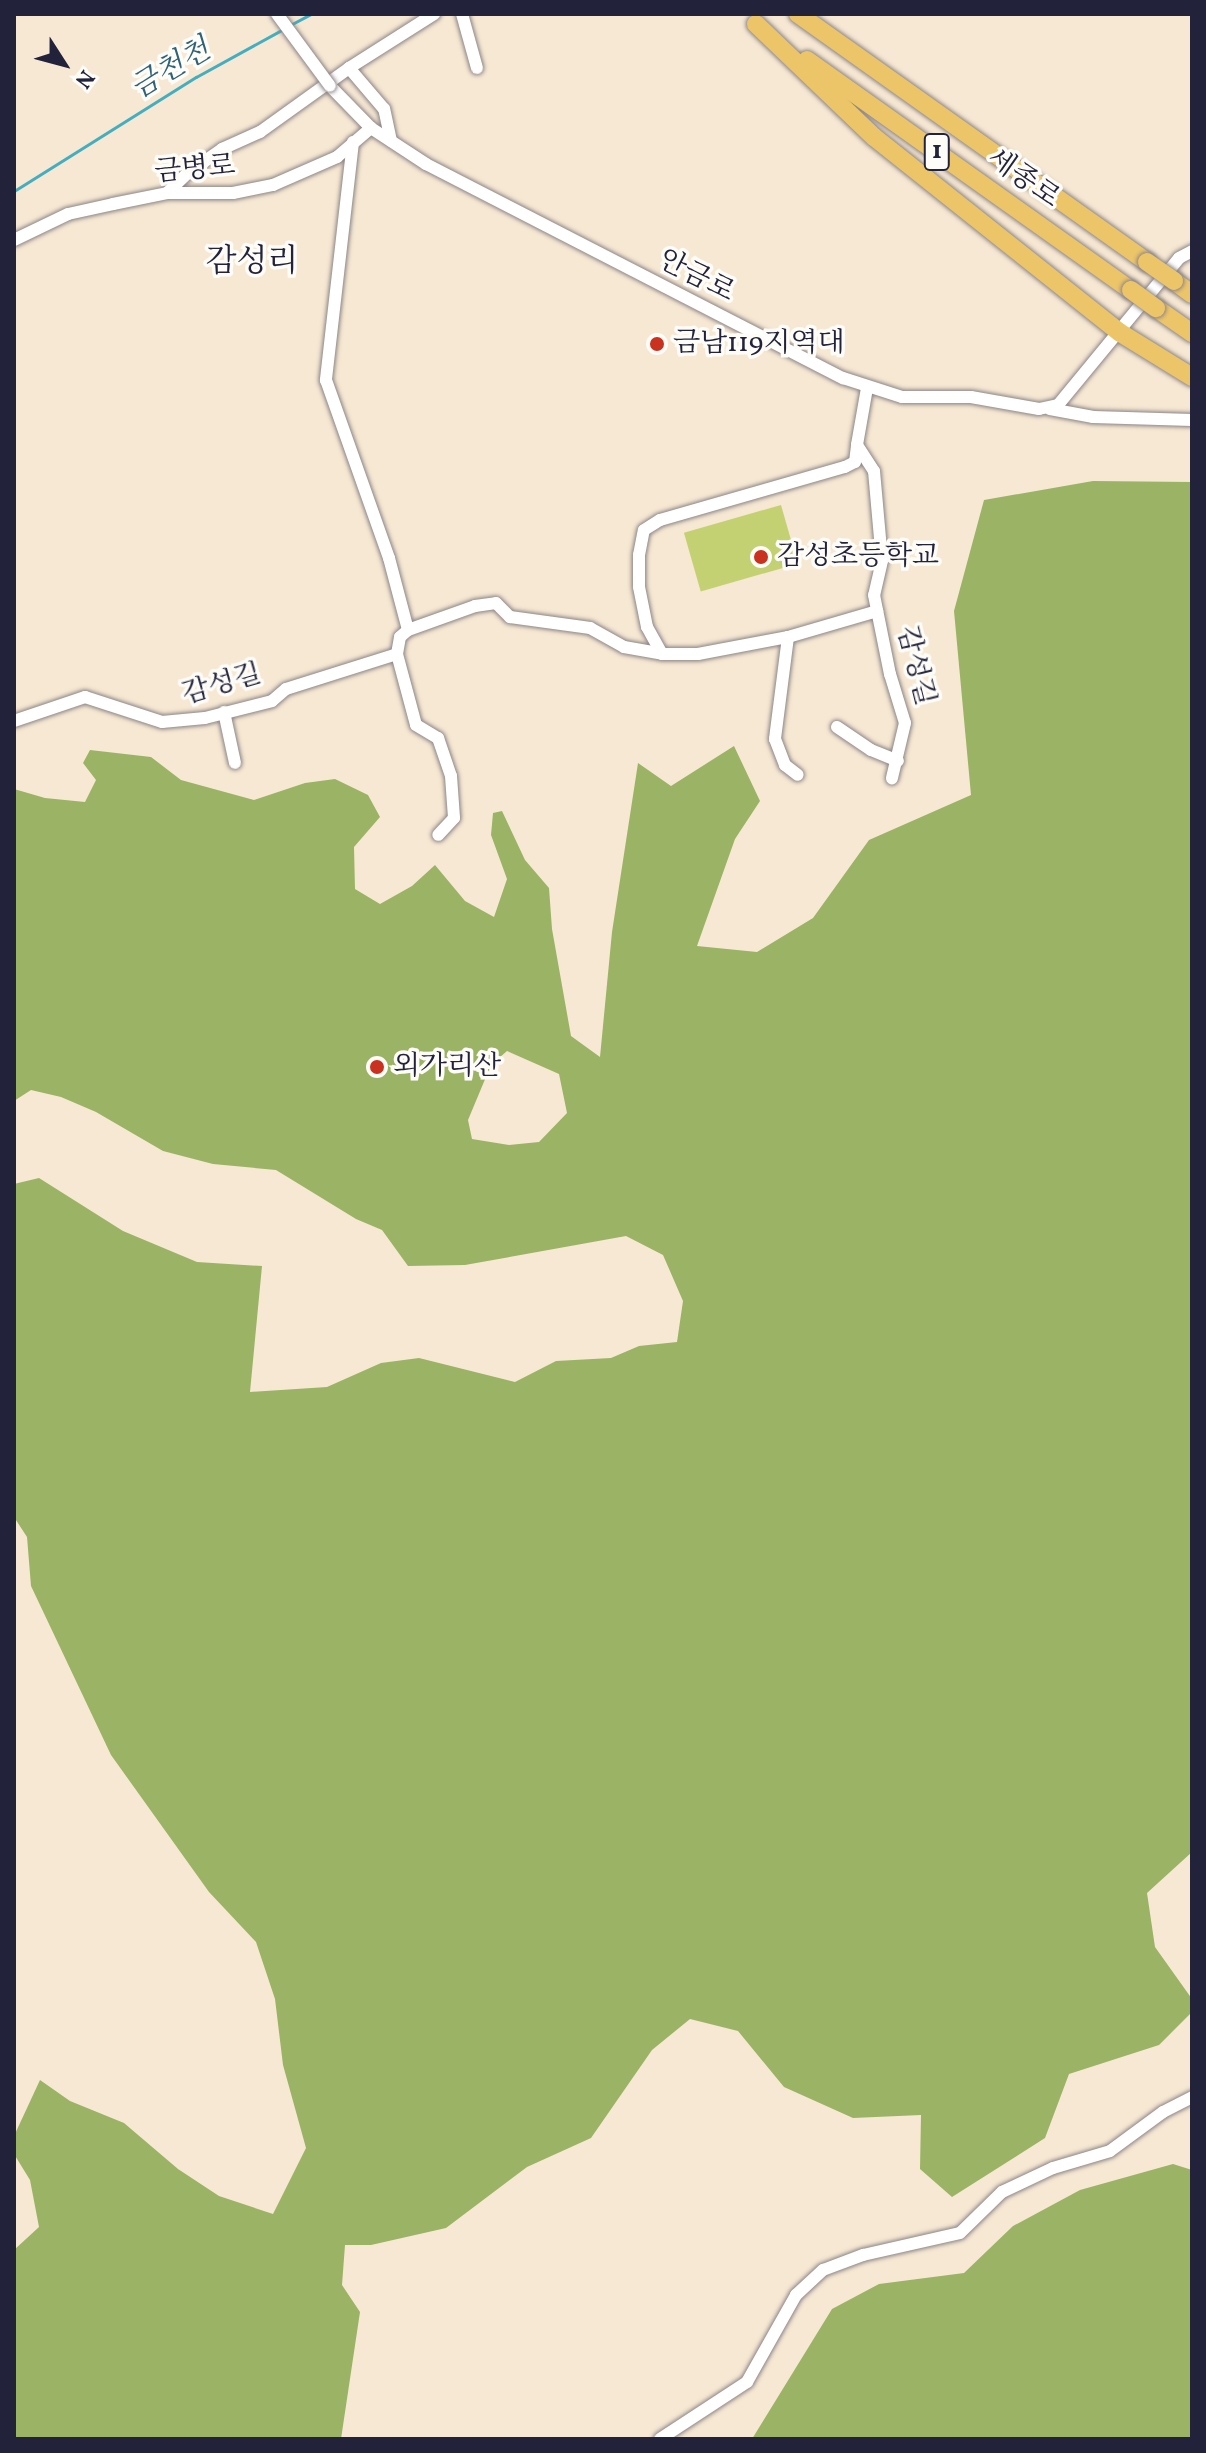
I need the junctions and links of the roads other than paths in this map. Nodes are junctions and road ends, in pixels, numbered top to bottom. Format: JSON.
{"nodes":[{"id":1,"x":277,"y":14,"type":"edge"},
{"id":2,"x":434,"y":14,"type":"edge"},
{"id":3,"x":462,"y":14,"type":"edge"},
{"id":4,"x":798,"y":14,"type":"edge"},
{"id":5,"x":750,"y":19,"type":"edge"},
{"id":6,"x":349,"y":68,"type":"junction"},
{"id":7,"x":477,"y":68,"type":"dead end"},
{"id":8,"x":371,"y":128,"type":"junction"},
{"id":9,"x":391,"y":141,"type":"junction"},
{"id":10,"x":353,"y":142,"type":"junction"},
{"id":11,"x":167,"y":193,"type":"junction"},
{"id":12,"x":14,"y":240,"type":"edge"},
{"id":13,"x":1192,"y":251,"type":"edge"},
{"id":14,"x":1192,"y":294,"type":"edge"},
{"id":15,"x":1119,"y":332,"type":"junction"},
{"id":16,"x":1192,"y":333,"type":"edge"},
{"id":17,"x":1192,"y":377,"type":"edge"},
{"id":18,"x":867,"y":388,"type":"junction"},
{"id":19,"x":1050,"y":409,"type":"junction"},
{"id":20,"x":1192,"y":420,"type":"edge"},
{"id":21,"x":857,"y":445,"type":"junction"},
{"id":22,"x":877,"y":611,"type":"junction"},
{"id":23,"x":408,"y":630,"type":"junction"},
{"id":24,"x":788,"y":637,"type":"junction"},
{"id":25,"x":397,"y":654,"type":"junction"},
{"id":26,"x":662,"y":654,"type":"junction"},
{"id":27,"x":224,"y":712,"type":"junction"},
{"id":28,"x":14,"y":721,"type":"edge"},
{"id":29,"x":837,"y":727,"type":"dead end"},
{"id":30,"x":898,"y":761,"type":"junction"},
{"id":31,"x":235,"y":763,"type":"dead end"},
{"id":32,"x":798,"y":775,"type":"dead end"},
{"id":33,"x":892,"y":778,"type":"dead end"},
{"id":34,"x":438,"y":835,"type":"dead end"},
{"id":35,"x":1192,"y":2097,"type":"edge"},
{"id":36,"x":660,"y":2439,"type":"edge"}],
"edges":[{"from":1,"to":8,"type":"street","name":"안금로","bridge":true},
{"from":2,"to":6,"type":"street"},
{"from":3,"to":7,"type":"street"},
{"from":4,"to":14,"type":"highway","name":"세종로","number":"1","bridge":true},
{"from":5,"to":15,"type":"highway"},
{"from":5,"to":16,"type":"highway","name":"세종로","number":"1","bridge":true},
{"from":6,"to":9,"type":"street"},
{"from":6,"to":11,"type":"street"},
{"from":8,"to":9,"type":"street","name":"안금로"},
{"from":8,"to":10,"type":"street","name":"금병로"},
{"from":9,"to":18,"type":"street","name":"안금로"},
{"from":10,"to":11,"type":"street","name":"금병로"},
{"from":10,"to":23,"type":"street"},
{"from":11,"to":12,"type":"street","name":"금병로"},
{"from":13,"to":15,"type":"street"},
{"from":15,"to":17,"type":"highway"},
{"from":15,"to":19,"type":"street"},
{"from":18,"to":19,"type":"street","name":"안금로"},
{"from":18,"to":21,"type":"street"},
{"from":19,"to":20,"type":"street","name":"안금로"},
{"from":21,"to":22,"type":"street","name":"감성길"},
{"from":21,"to":26,"type":"street"},
{"from":22,"to":24,"type":"street","name":"감성길"},
{"from":22,"to":30,"type":"street","name":"감성길"},
{"from":23,"to":25,"type":"street"},
{"from":23,"to":26,"type":"street","name":"감성길"},
{"from":24,"to":26,"type":"street","name":"감성길"},
{"from":24,"to":32,"type":"street"},
{"from":25,"to":27,"type":"street","name":"감성길"},
{"from":25,"to":34,"type":"street"},
{"from":27,"to":28,"type":"street","name":"감성길"},
{"from":27,"to":31,"type":"street"},
{"from":29,"to":30,"type":"street"},
{"from":30,"to":33,"type":"street","name":"감성길"},
{"from":35,"to":36,"type":"street"}]}
